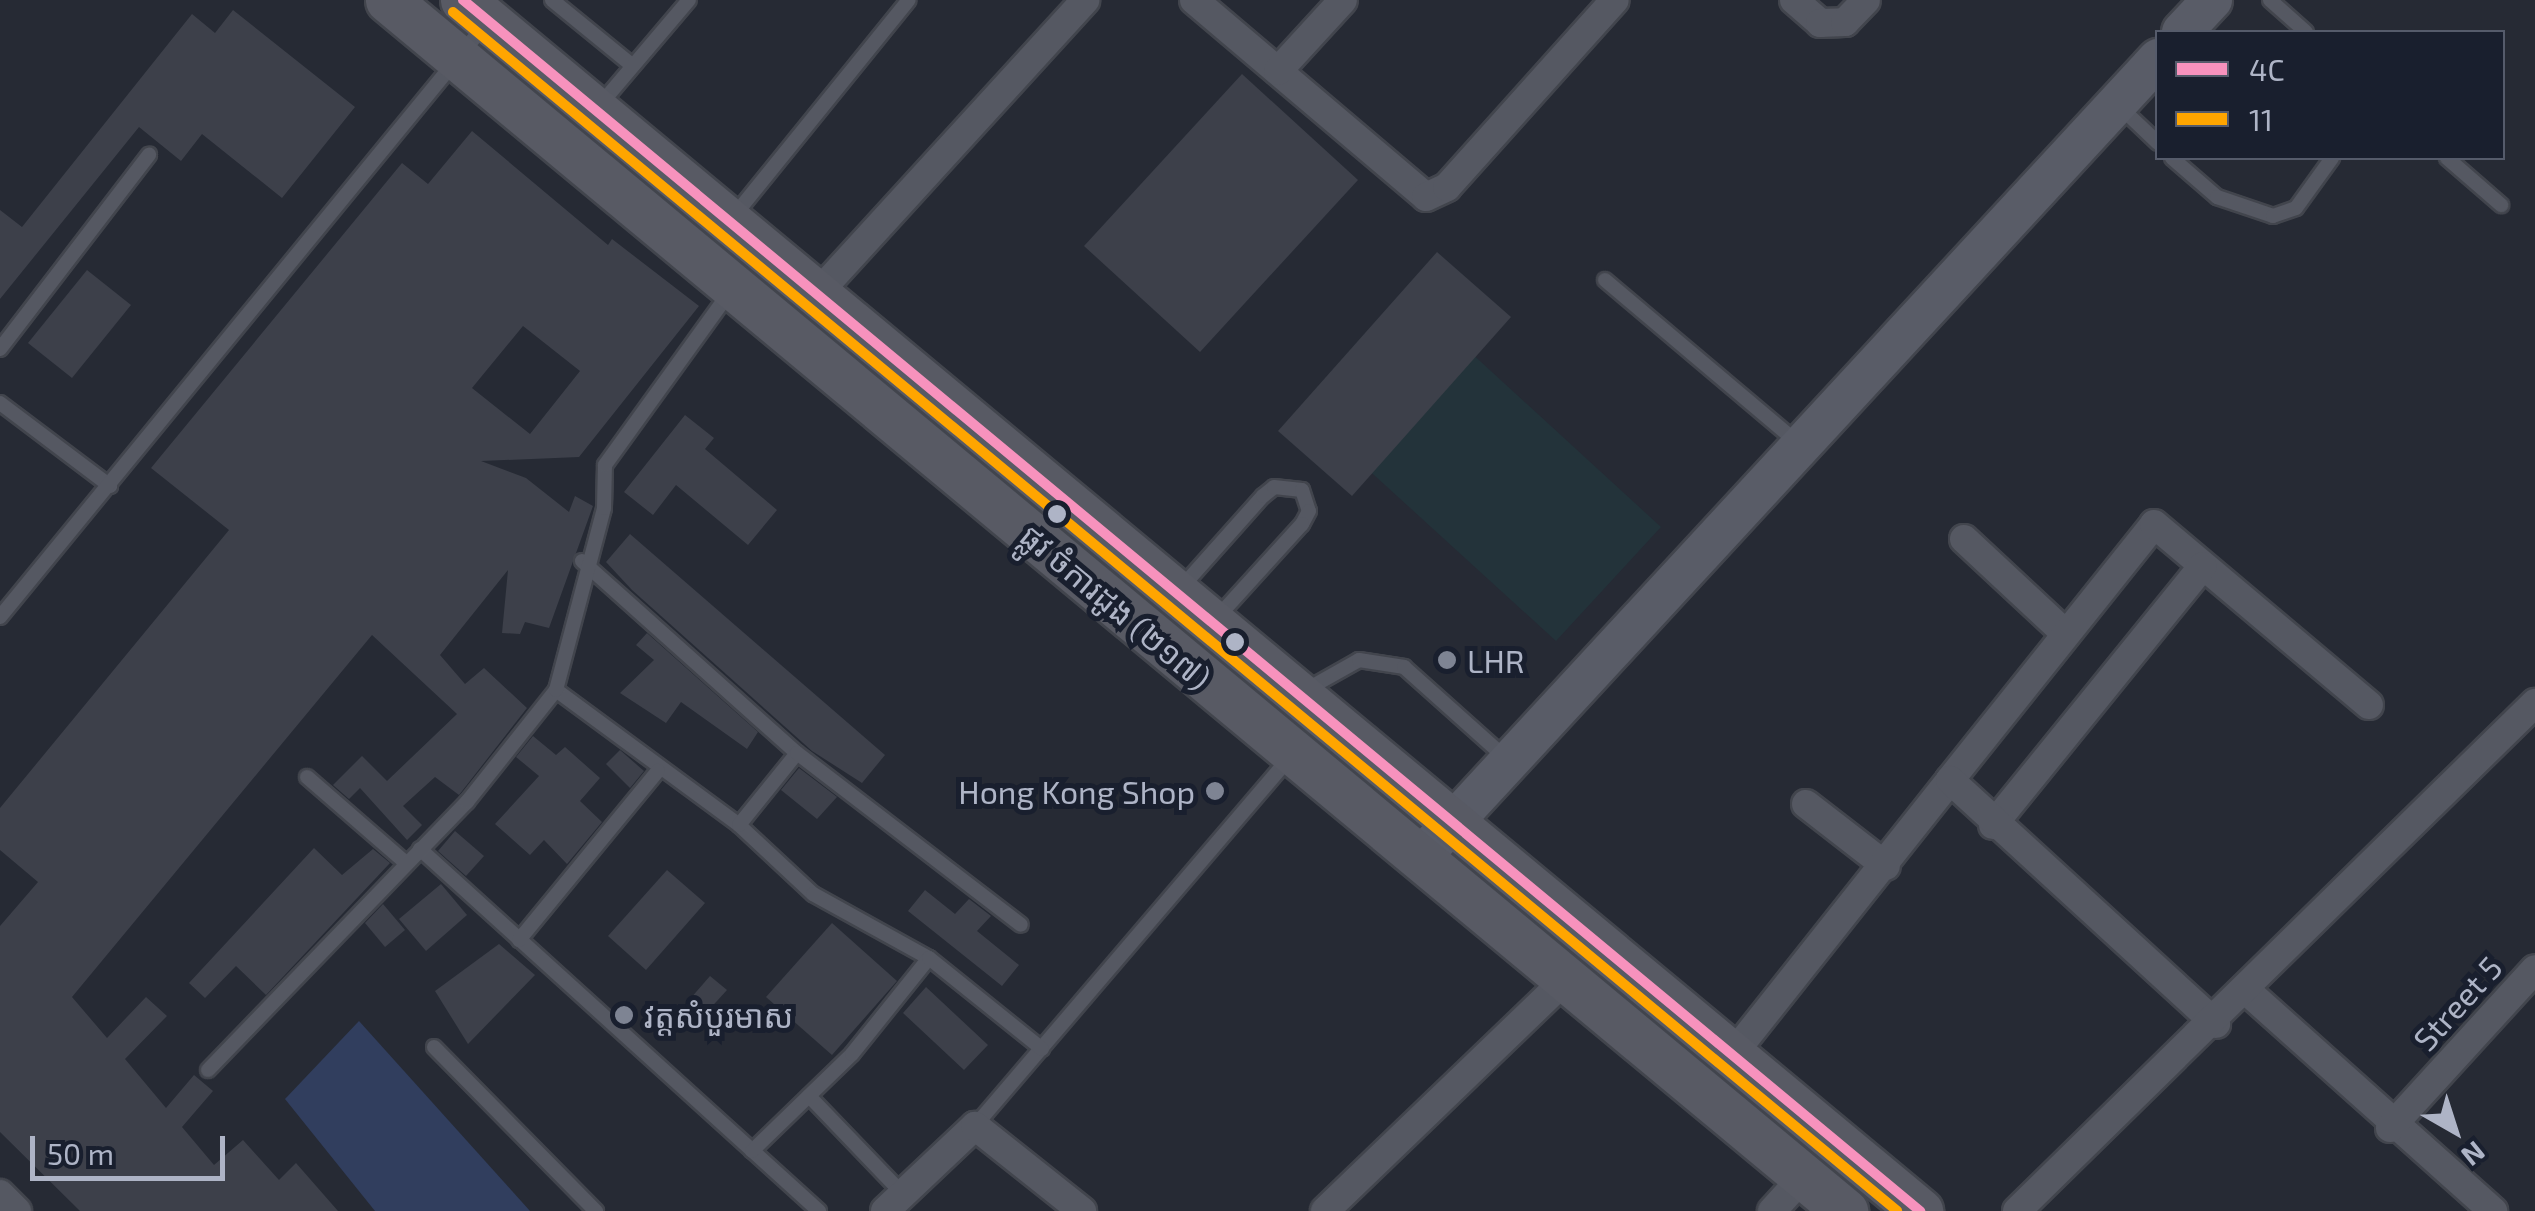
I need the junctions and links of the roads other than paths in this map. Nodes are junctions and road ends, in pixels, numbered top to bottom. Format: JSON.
{"nodes":[{"id":1,"x":388,"y":0,"type":"edge"},
{"id":2,"x":552,"y":0,"type":"edge"},
{"id":3,"x":689,"y":0,"type":"edge"},
{"id":4,"x":909,"y":0,"type":"edge"},
{"id":5,"x":1086,"y":0,"type":"edge"},
{"id":6,"x":1194,"y":0,"type":"edge"},
{"id":7,"x":1343,"y":0,"type":"edge"},
{"id":8,"x":1615,"y":0,"type":"edge"},
{"id":9,"x":1794,"y":0,"type":"edge"},
{"id":10,"x":1866,"y":0,"type":"edge"},
{"id":11,"x":2212,"y":0,"type":"edge"},
{"id":12,"x":2270,"y":0,"type":"edge"},
{"id":13,"x":476,"y":10,"type":"edge"},
{"id":14,"x":2184,"y":30,"type":"edge"},
{"id":15,"x":2304,"y":30,"type":"edge"},
{"id":16,"x":458,"y":58,"type":"junction"},
{"id":17,"x":2155,"y":62,"type":"edge"},
{"id":18,"x":633,"y":66,"type":"junction"},
{"id":19,"x":1278,"y":71,"type":"junction"},
{"id":20,"x":2116,"y":104,"type":"junction"},
{"id":21,"x":596,"y":110,"type":"junction"},
{"id":22,"x":2155,"y":139,"type":"edge"},
{"id":23,"x":149,"y":155,"type":"dead end"},
{"id":24,"x":2174,"y":160,"type":"edge"},
{"id":25,"x":2331,"y":160,"type":"edge"},
{"id":26,"x":2450,"y":160,"type":"edge"},
{"id":27,"x":2501,"y":205,"type":"dead end"},
{"id":28,"x":729,"y":221,"type":"junction"},
{"id":29,"x":1605,"y":280,"type":"dead end"},
{"id":30,"x":734,"y":288,"type":"junction"},
{"id":31,"x":817,"y":294,"type":"junction"},
{"id":32,"x":0,"y":348,"type":"edge"},
{"id":33,"x":0,"y":403,"type":"edge"},
{"id":34,"x":1801,"y":445,"type":"junction"},
{"id":35,"x":110,"y":486,"type":"junction"},
{"id":36,"x":1964,"y":538,"type":"dead end"},
{"id":37,"x":582,"y":562,"type":"junction"},
{"id":38,"x":2203,"y":566,"type":"junction"},
{"id":39,"x":1178,"y":590,"type":"junction"},
{"id":40,"x":0,"y":617,"type":"edge"},
{"id":41,"x":1215,"y":620,"type":"junction"},
{"id":42,"x":2066,"y":634,"type":"junction"},
{"id":43,"x":556,"y":690,"type":"junction"},
{"id":44,"x":1299,"y":694,"type":"junction"},
{"id":45,"x":2535,"y":703,"type":"edge"},
{"id":46,"x":2368,"y":705,"type":"dead end"},
{"id":47,"x":1294,"y":753,"type":"junction"},
{"id":48,"x":797,"y":754,"type":"junction"},
{"id":49,"x":1510,"y":761,"type":"junction"},
{"id":50,"x":658,"y":771,"type":"junction"},
{"id":51,"x":307,"y":777,"type":"dead end"},
{"id":52,"x":1950,"y":780,"type":"junction"},
{"id":53,"x":1806,"y":804,"type":"dead end"},
{"id":54,"x":1452,"y":822,"type":"junction"},
{"id":55,"x":739,"y":825,"type":"junction"},
{"id":56,"x":1993,"y":825,"type":"junction"},
{"id":57,"x":420,"y":850,"type":"junction"},
{"id":58,"x":1420,"y":858,"type":"junction"},
{"id":59,"x":406,"y":864,"type":"junction"},
{"id":60,"x":1886,"y":866,"type":"junction"},
{"id":61,"x":1021,"y":925,"type":"dead end"},
{"id":62,"x":519,"y":940,"type":"junction"},
{"id":63,"x":928,"y":958,"type":"junction"},
{"id":64,"x":2535,"y":969,"type":"edge"},
{"id":65,"x":1566,"y":979,"type":"junction"},
{"id":66,"x":2248,"y":992,"type":"junction"},
{"id":67,"x":2216,"y":1024,"type":"junction"},
{"id":68,"x":434,"y":1047,"type":"dead end"},
{"id":69,"x":1042,"y":1049,"type":"junction"},
{"id":70,"x":1733,"y":1054,"type":"junction"},
{"id":71,"x":208,"y":1070,"type":"dead end"},
{"id":72,"x":809,"y":1096,"type":"junction"},
{"id":73,"x":974,"y":1126,"type":"junction"},
{"id":74,"x":2390,"y":1128,"type":"junction"},
{"id":75,"x":752,"y":1151,"type":"junction"},
{"id":76,"x":1803,"y":1176,"type":"junction"},
{"id":77,"x":0,"y":1194,"type":"edge"},
{"id":78,"x":894,"y":1203,"type":"edge"},
{"id":79,"x":17,"y":1211,"type":"edge"},
{"id":80,"x":596,"y":1211,"type":"edge"},
{"id":81,"x":819,"y":1211,"type":"edge"},
{"id":82,"x":1082,"y":1211,"type":"edge"},
{"id":83,"x":1325,"y":1211,"type":"edge"},
{"id":84,"x":1772,"y":1211,"type":"edge"},
{"id":85,"x":1845,"y":1211,"type":"edge"},
{"id":86,"x":1920,"y":1211,"type":"edge"},
{"id":87,"x":2018,"y":1211,"type":"edge"},
{"id":88,"x":2493,"y":1211,"type":"edge"}],
"edges":[{"from":1,"to":16,"type":"main road","name":"ផ្លូវ ចំការដូង (២១៧)"},
{"from":2,"to":18,"type":"lane"},
{"from":3,"to":18,"type":"lane"},
{"from":4,"to":28,"type":"lane"},
{"from":5,"to":31,"type":"street"},
{"from":6,"to":19,"type":"street"},
{"from":7,"to":19,"type":"street"},
{"from":8,"to":19,"type":"street"},
{"from":9,"to":10,"type":"street"},
{"from":11,"to":14,"type":"street"},
{"from":12,"to":15,"type":"lane"},
{"from":13,"to":16,"type":"lane"},
{"from":13,"to":21,"type":"main road","name":"ផ្លូវ ចំការដូង (២១៧)"},
{"from":16,"to":30,"type":"main road","name":"ផ្លូវ ចំការដូង (២១៧)"},
{"from":16,"to":35,"type":"lane"},
{"from":17,"to":20,"type":"street"},
{"from":18,"to":21,"type":"lane"},
{"from":20,"to":22,"type":"lane"},
{"from":20,"to":34,"type":"street"},
{"from":21,"to":28,"type":"main road","name":"ផ្លូវ ចំការដូង (២១៧)"},
{"from":23,"to":32,"type":"lane"},
{"from":24,"to":25,"type":"lane"},
{"from":26,"to":27,"type":"lane"},
{"from":28,"to":31,"type":"main road","name":"ផ្លូវ ចំការដូង (២១៧)"},
{"from":29,"to":34,"type":"lane"},
{"from":30,"to":37,"type":"lane"},
{"from":30,"to":47,"type":"main road","name":"ផ្លូវ ចំការដូង (២១៧)"},
{"from":31,"to":39,"type":"main road","name":"ផ្លូវ ចំការដូង (២១៧)"},
{"from":33,"to":35,"type":"lane"},
{"from":34,"to":49,"type":"street"},
{"from":35,"to":40,"type":"lane"},
{"from":36,"to":42,"type":"street"},
{"from":37,"to":43,"type":"lane"},
{"from":37,"to":48,"type":"lane"},
{"from":38,"to":42,"type":"street"},
{"from":38,"to":46,"type":"street"},
{"from":38,"to":56,"type":"street"},
{"from":39,"to":41,"type":"main road","name":"ផ្លូវ ចំការដូង (២១៧)"},
{"from":39,"to":41,"type":"lane"},
{"from":41,"to":44,"type":"main road","name":"ផ្លូវ ចំការដូង (២១៧)"},
{"from":42,"to":52,"type":"street"},
{"from":43,"to":50,"type":"lane"},
{"from":43,"to":57,"type":"lane"},
{"from":44,"to":49,"type":"lane"},
{"from":44,"to":54,"type":"main road","name":"ផ្លូវ ចំការដូង (២១៧)"},
{"from":45,"to":66,"type":"street"},
{"from":47,"to":58,"type":"main road","name":"ផ្លូវ ចំការដូង (២១៧)"},
{"from":47,"to":69,"type":"lane"},
{"from":48,"to":55,"type":"lane"},
{"from":48,"to":61,"type":"lane"},
{"from":49,"to":54,"type":"street"},
{"from":50,"to":55,"type":"lane"},
{"from":50,"to":62,"type":"lane"},
{"from":51,"to":59,"type":"lane"},
{"from":52,"to":56,"type":"street"},
{"from":52,"to":60,"type":"street"},
{"from":53,"to":60,"type":"street"},
{"from":54,"to":58,"type":"street"},
{"from":54,"to":70,"type":"main road","name":"ផ្លូវ ចំការដូង (២១៧)"},
{"from":55,"to":63,"type":"lane"},
{"from":56,"to":67,"type":"street"},
{"from":57,"to":59,"type":"lane"},
{"from":57,"to":62,"type":"lane"},
{"from":58,"to":65,"type":"main road","name":"ផ្លូវ ចំការដូង (២១៧)"},
{"from":59,"to":71,"type":"lane"},
{"from":60,"to":70,"type":"street"},
{"from":62,"to":75,"type":"lane"},
{"from":63,"to":69,"type":"lane"},
{"from":63,"to":72,"type":"lane"},
{"from":64,"to":74,"type":"street","name":"Street 5"},
{"from":65,"to":76,"type":"main road","name":"ផ្លូវ ចំការដូង (២១៧)"},
{"from":65,"to":83,"type":"street"},
{"from":66,"to":67,"type":"street"},
{"from":66,"to":74,"type":"street"},
{"from":67,"to":87,"type":"street"},
{"from":68,"to":80,"type":"lane"},
{"from":69,"to":73,"type":"lane"},
{"from":70,"to":86,"type":"main road","name":"ផ្លូវ ចំការដូង (២១៧)"},
{"from":72,"to":75,"type":"lane"},
{"from":72,"to":78,"type":"lane"},
{"from":73,"to":78,"type":"street"},
{"from":73,"to":82,"type":"street"},
{"from":74,"to":88,"type":"street"},
{"from":75,"to":81,"type":"lane"},
{"from":76,"to":84,"type":"street"},
{"from":76,"to":85,"type":"main road","name":"ផ្លូវ ចំការដូង (២១៧)"},
{"from":77,"to":79,"type":"street"}]}
